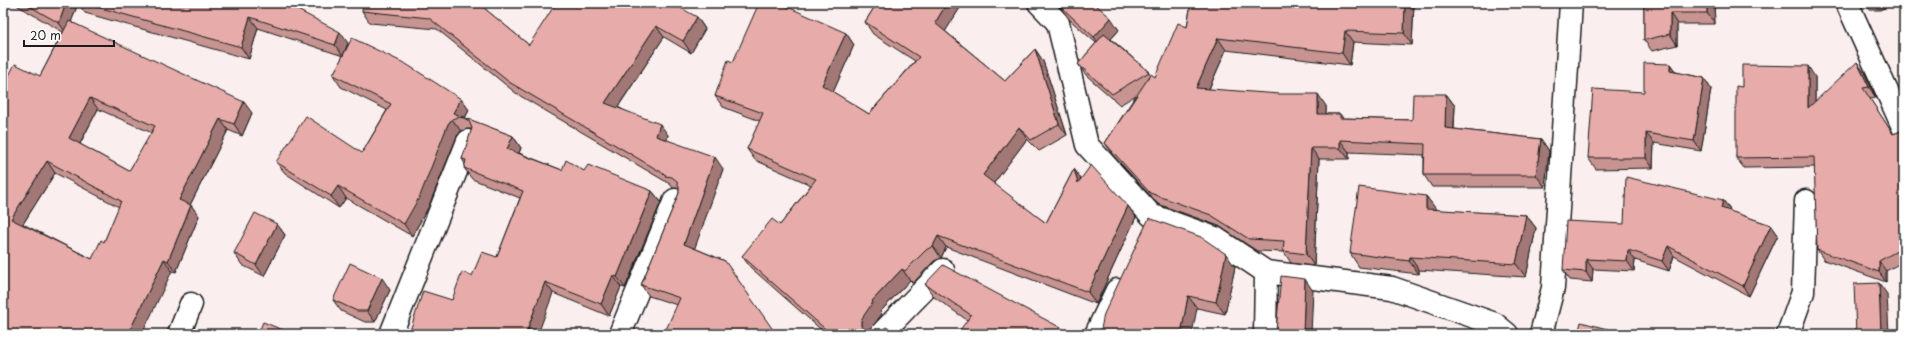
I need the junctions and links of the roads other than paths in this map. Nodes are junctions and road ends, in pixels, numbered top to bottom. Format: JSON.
{"nodes":[{"id":1,"x":1039,"y":3,"type":"edge"},
{"id":2,"x":1571,"y":3,"type":"edge"},
{"id":3,"x":1847,"y":3,"type":"edge"},
{"id":4,"x":1904,"y":129,"type":"edge"},
{"id":5,"x":468,"y":141,"type":"edge"},
{"id":6,"x":675,"y":200,"type":"edge"},
{"id":7,"x":1806,"y":201,"type":"dead end"},
{"id":8,"x":1151,"y":214,"type":"junction"},
{"id":9,"x":1142,"y":236,"type":"edge"},
{"id":10,"x":943,"y":270,"type":"edge"},
{"id":11,"x":1125,"y":271,"type":"edge"},
{"id":12,"x":1266,"y":272,"type":"junction"},
{"id":13,"x":191,"y":304,"type":"dead end"},
{"id":14,"x":178,"y":334,"type":"edge"},
{"id":15,"x":391,"y":334,"type":"edge"},
{"id":16,"x":620,"y":334,"type":"edge"},
{"id":17,"x":881,"y":334,"type":"edge"},
{"id":18,"x":1096,"y":334,"type":"edge"},
{"id":19,"x":1265,"y":334,"type":"edge"},
{"id":20,"x":1507,"y":334,"type":"edge"},
{"id":21,"x":1541,"y":334,"type":"edge"},
{"id":22,"x":1788,"y":334,"type":"edge"}],
"edges":[{"from":1,"to":8,"type":"street"},
{"from":2,"to":21,"type":"street"},
{"from":3,"to":4,"type":"street"},
{"from":5,"to":15,"type":"street"},
{"from":6,"to":16,"type":"street"},
{"from":7,"to":22,"type":"street"},
{"from":8,"to":9,"type":"street"},
{"from":8,"to":12,"type":"street"},
{"from":10,"to":17,"type":"street"},
{"from":11,"to":18,"type":"street"},
{"from":12,"to":19,"type":"street"},
{"from":12,"to":20,"type":"street"},
{"from":13,"to":14,"type":"street"}]}
